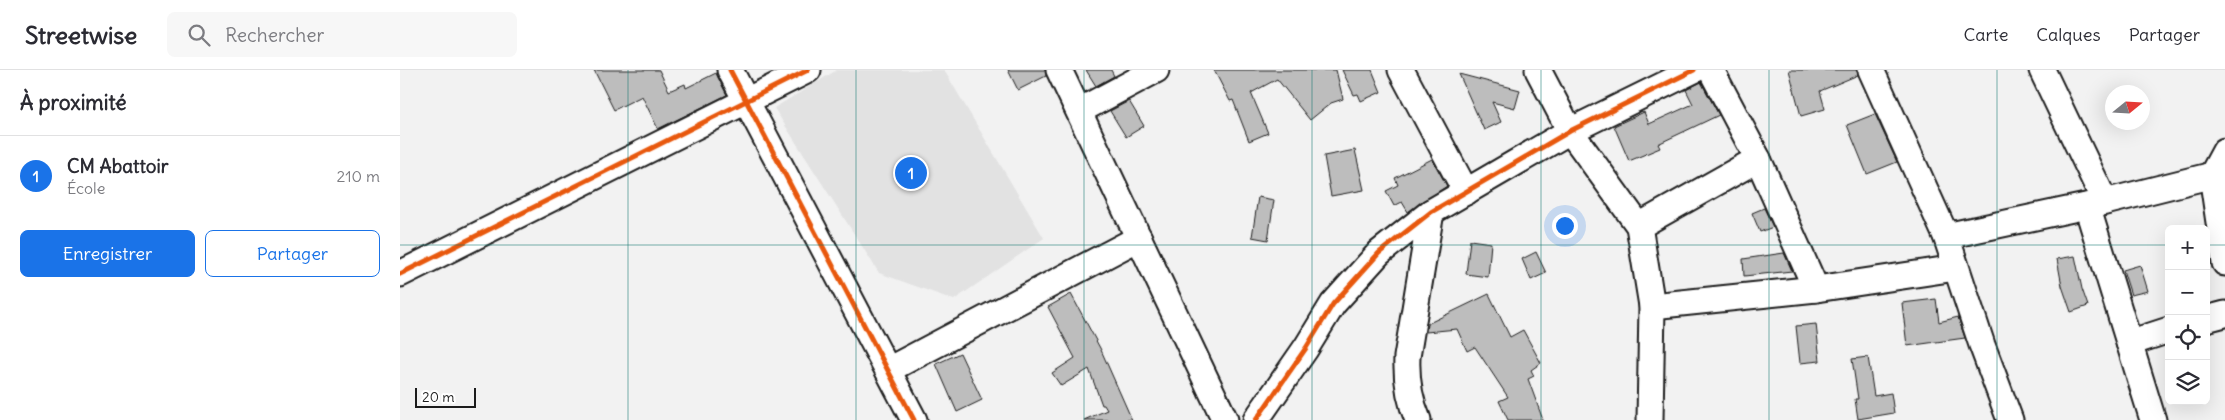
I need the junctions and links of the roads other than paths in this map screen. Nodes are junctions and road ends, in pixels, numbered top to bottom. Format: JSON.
{"nodes":[{"id":1,"x":730,"y":70,"type":"edge"},
{"id":2,"x":808,"y":70,"type":"edge"},
{"id":3,"x":1059,"y":70,"type":"edge"},
{"id":4,"x":1156,"y":70,"type":"edge"},
{"id":5,"x":1401,"y":70,"type":"edge"},
{"id":6,"x":1538,"y":70,"type":"edge"},
{"id":7,"x":1694,"y":70,"type":"edge"},
{"id":8,"x":1710,"y":70,"type":"edge"},
{"id":9,"x":1871,"y":70,"type":"edge"},
{"id":10,"x":2042,"y":70,"type":"edge"},
{"id":11,"x":746,"y":101,"type":"junction"},
{"id":12,"x":1079,"y":111,"type":"junction"},
{"id":13,"x":1570,"y":131,"type":"junction"},
{"id":14,"x":2225,"y":151,"type":"edge"},
{"id":15,"x":1758,"y":160,"type":"junction"},
{"id":16,"x":2218,"y":173,"type":"edge"},
{"id":17,"x":1466,"y":192,"type":"junction"},
{"id":18,"x":2096,"y":204,"type":"junction"},
{"id":19,"x":1431,"y":212,"type":"junction"},
{"id":20,"x":1639,"y":226,"type":"junction"},
{"id":21,"x":1946,"y":236,"type":"junction"},
{"id":22,"x":1138,"y":238,"type":"junction"},
{"id":23,"x":2225,"y":262,"type":"edge"},
{"id":24,"x":1956,"y":268,"type":"junction"},
{"id":25,"x":400,"y":274,"type":"edge"},
{"id":26,"x":1816,"y":289,"type":"junction"},
{"id":27,"x":1652,"y":306,"type":"junction"},
{"id":28,"x":2225,"y":314,"type":"edge"},
{"id":29,"x":2210,"y":318,"type":"edge"},
{"id":30,"x":2165,"y":331,"type":"edge"},
{"id":31,"x":2129,"y":343,"type":"junction"},
{"id":32,"x":888,"y":370,"type":"junction"},
{"id":33,"x":914,"y":420,"type":"edge"},
{"id":34,"x":1225,"y":420,"type":"edge"},
{"id":35,"x":1256,"y":420,"type":"edge"},
{"id":36,"x":1418,"y":420,"type":"edge"},
{"id":37,"x":1650,"y":420,"type":"edge"},
{"id":38,"x":2010,"y":420,"type":"edge"},
{"id":39,"x":2153,"y":420,"type":"edge"}],
"edges":[{"from":1,"to":11,"type":"street"},
{"from":2,"to":11,"type":"street"},
{"from":3,"to":12,"type":"street"},
{"from":4,"to":12,"type":"street"},
{"from":5,"to":17,"type":"street"},
{"from":6,"to":13,"type":"street"},
{"from":7,"to":13,"type":"street"},
{"from":8,"to":15,"type":"street"},
{"from":9,"to":21,"type":"street"},
{"from":10,"to":18,"type":"street"},
{"from":11,"to":25,"type":"street"},
{"from":11,"to":32,"type":"street"},
{"from":12,"to":22,"type":"street"},
{"from":13,"to":17,"type":"street"},
{"from":13,"to":20,"type":"street"},
{"from":14,"to":16,"type":"street"},
{"from":15,"to":20,"type":"street"},
{"from":15,"to":26,"type":"street"},
{"from":16,"to":18,"type":"street"},
{"from":16,"to":23,"type":"street"},
{"from":17,"to":19,"type":"street"},
{"from":18,"to":21,"type":"street"},
{"from":18,"to":31,"type":"street"},
{"from":19,"to":35,"type":"street"},
{"from":19,"to":36,"type":"street"},
{"from":20,"to":27,"type":"street"},
{"from":21,"to":24,"type":"street"},
{"from":22,"to":32,"type":"street"},
{"from":22,"to":34,"type":"street"},
{"from":24,"to":26,"type":"street"},
{"from":24,"to":38,"type":"street"},
{"from":26,"to":27,"type":"street"},
{"from":27,"to":37,"type":"street"},
{"from":28,"to":29,"type":"street"},
{"from":30,"to":31,"type":"street"},
{"from":31,"to":39,"type":"street"},
{"from":32,"to":33,"type":"street"}]}
